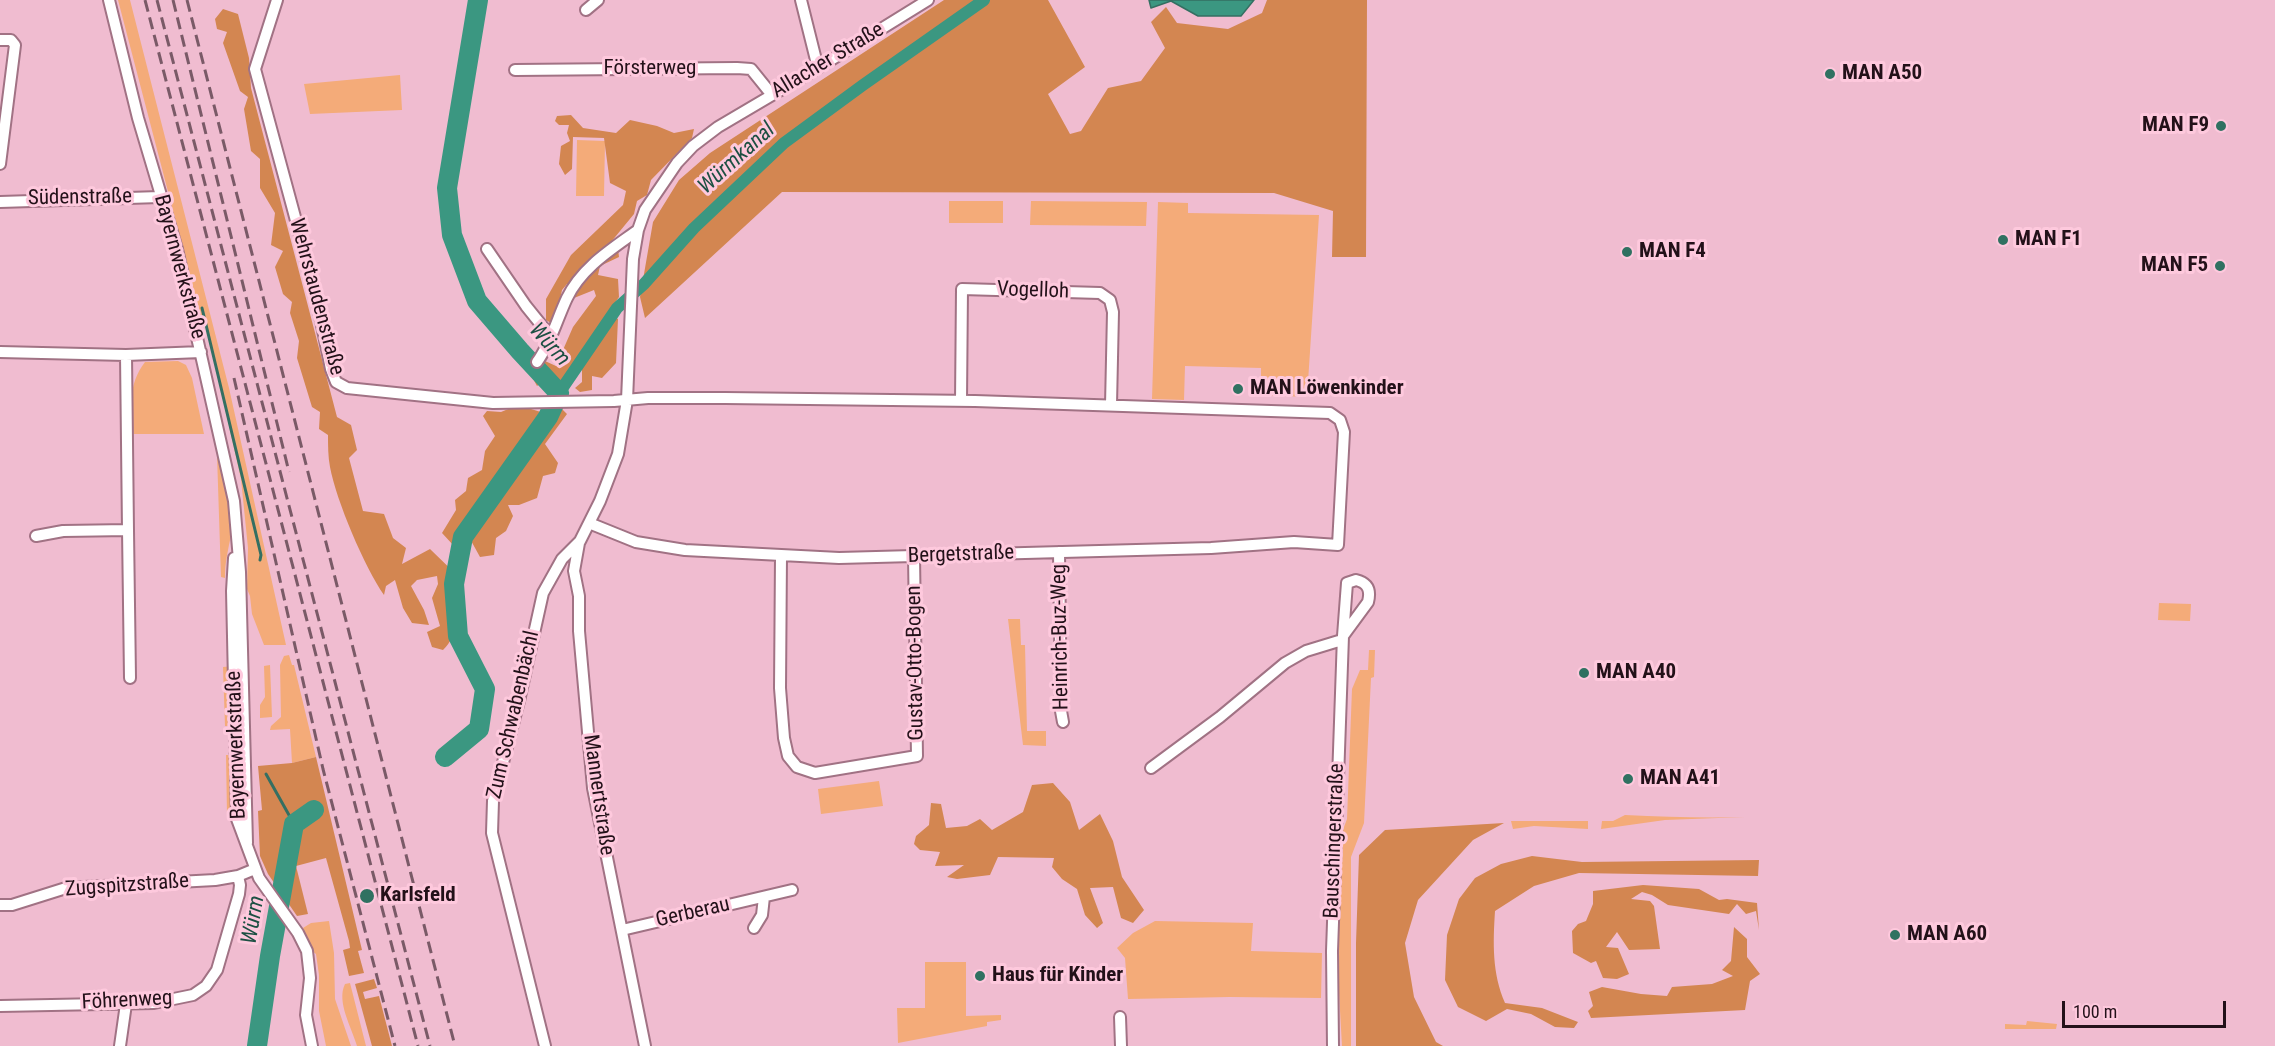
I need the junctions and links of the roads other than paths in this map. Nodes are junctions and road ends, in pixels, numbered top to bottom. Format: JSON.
{"nodes":[{"id":1,"x":109,"y":0,"type":"edge"},
{"id":2,"x":277,"y":0,"type":"edge"},
{"id":3,"x":598,"y":0,"type":"edge"},
{"id":4,"x":801,"y":0,"type":"edge"},
{"id":5,"x":928,"y":0,"type":"edge"},
{"id":6,"x":586,"y":10,"type":"dead end"},
{"id":7,"x":0,"y":40,"type":"edge"},
{"id":8,"x":818,"y":68,"type":"junction"},
{"id":9,"x":515,"y":70,"type":"dead end"},
{"id":10,"x":772,"y":95,"type":"junction"},
{"id":11,"x":3,"y":121,"type":"edge"},
{"id":12,"x":0,"y":164,"type":"edge"},
{"id":13,"x":160,"y":197,"type":"junction"},
{"id":14,"x":0,"y":202,"type":"edge"},
{"id":15,"x":638,"y":230,"type":"junction"},
{"id":16,"x":487,"y":249,"type":"dead end"},
{"id":17,"x":551,"y":337,"type":"junction"},
{"id":18,"x":0,"y":352,"type":"edge"},
{"id":19,"x":201,"y":352,"type":"junction"},
{"id":20,"x":126,"y":355,"type":"junction"},
{"id":21,"x":537,"y":362,"type":"dead end"},
{"id":22,"x":627,"y":400,"type":"junction"},
{"id":23,"x":961,"y":401,"type":"junction"},
{"id":24,"x":1111,"y":405,"type":"junction"},
{"id":25,"x":589,"y":523,"type":"junction"},
{"id":26,"x":128,"y":530,"type":"junction"},
{"id":27,"x":36,"y":536,"type":"dead end"},
{"id":28,"x":580,"y":541,"type":"junction"},
{"id":29,"x":1059,"y":552,"type":"junction"},
{"id":30,"x":781,"y":556,"type":"junction"},
{"id":31,"x":914,"y":556,"type":"junction"},
{"id":32,"x":1343,"y":638,"type":"junction"},
{"id":33,"x":130,"y":678,"type":"dead end"},
{"id":34,"x":1064,"y":722,"type":"dead end"},
{"id":35,"x":1150,"y":768,"type":"dead end"},
{"id":36,"x":255,"y":869,"type":"junction"},
{"id":37,"x":238,"y":876,"type":"junction"},
{"id":38,"x":792,"y":890,"type":"dead end"},
{"id":39,"x":764,"y":897,"type":"junction"},
{"id":40,"x":0,"y":905,"type":"edge"},
{"id":41,"x":754,"y":928,"type":"dead end"},
{"id":42,"x":622,"y":930,"type":"junction"},
{"id":43,"x":126,"y":1004,"type":"junction"},
{"id":44,"x":0,"y":1005,"type":"edge"},
{"id":45,"x":1120,"y":1017,"type":"dead end"},
{"id":46,"x":120,"y":1046,"type":"edge"},
{"id":47,"x":312,"y":1046,"type":"edge"},
{"id":48,"x":545,"y":1046,"type":"edge"},
{"id":49,"x":645,"y":1046,"type":"edge"},
{"id":50,"x":1121,"y":1046,"type":"edge"},
{"id":51,"x":1333,"y":1046,"type":"edge"}],
"edges":[{"from":1,"to":13,"type":"street","name":"Bayernwerkstraße"},
{"from":2,"to":22,"type":"street","name":"Wehrstaudenstraße"},
{"from":3,"to":6,"type":"street"},
{"from":4,"to":8,"type":"street"},
{"from":5,"to":8,"type":"street","name":"Allacher Straße"},
{"from":7,"to":11,"type":"street"},
{"from":8,"to":10,"type":"street","name":"Allacher Straße"},
{"from":9,"to":10,"type":"street","name":"Försterweg"},
{"from":10,"to":15,"type":"street","name":"Allacher Straße"},
{"from":11,"to":12,"type":"street"},
{"from":13,"to":14,"type":"street","name":"Südenstraße"},
{"from":13,"to":19,"type":"street","name":"Bayernwerkstraße"},
{"from":15,"to":17,"type":"street"},
{"from":15,"to":22,"type":"street","name":"Allacher Straße"},
{"from":16,"to":17,"type":"street"},
{"from":17,"to":21,"type":"street"},
{"from":18,"to":20,"type":"street"},
{"from":19,"to":20,"type":"street"},
{"from":19,"to":36,"type":"street","name":"Bayernwerkstraße"},
{"from":20,"to":26,"type":"street"},
{"from":22,"to":23,"type":"street"},
{"from":22,"to":25,"type":"street","name":"Zum Schwabenbächl"},
{"from":23,"to":24,"type":"street"},
{"from":23,"to":24,"type":"street","name":"Vogelloh"},
{"from":24,"to":29,"type":"street","name":"Bergetstraße"},
{"from":25,"to":28,"type":"street","name":"Zum Schwabenbächl"},
{"from":25,"to":30,"type":"street","name":"Bergetstraße"},
{"from":26,"to":27,"type":"street"},
{"from":26,"to":33,"type":"street"},
{"from":28,"to":42,"type":"street","name":"Mannertstraße"},
{"from":28,"to":48,"type":"street","name":"Zum Schwabenbächl"},
{"from":29,"to":31,"type":"street","name":"Bergetstraße"},
{"from":29,"to":34,"type":"street","name":"Heinrich-Buz-Weg"},
{"from":30,"to":31,"type":"street","name":"Bergetstraße"},
{"from":30,"to":31,"type":"street","name":"Gustav-Otto-Bogen"},
{"from":32,"to":32,"type":"street","name":"Bauschingerstraße"},
{"from":32,"to":35,"type":"street"},
{"from":32,"to":51,"type":"street","name":"Bauschingerstraße"},
{"from":36,"to":37,"type":"street","name":"Zugspitzstraße"},
{"from":36,"to":47,"type":"street","name":"Bayernwerkstraße"},
{"from":37,"to":40,"type":"street","name":"Zugspitzstraße"},
{"from":37,"to":43,"type":"street","name":"Föhrenweg"},
{"from":38,"to":39,"type":"street","name":"Gerberau"},
{"from":39,"to":41,"type":"street","name":"Gerberau"},
{"from":39,"to":42,"type":"street","name":"Gerberau"},
{"from":42,"to":49,"type":"street","name":"Mannertstraße"},
{"from":43,"to":44,"type":"street","name":"Föhrenweg"},
{"from":43,"to":46,"type":"street"},
{"from":45,"to":50,"type":"street"}]}
